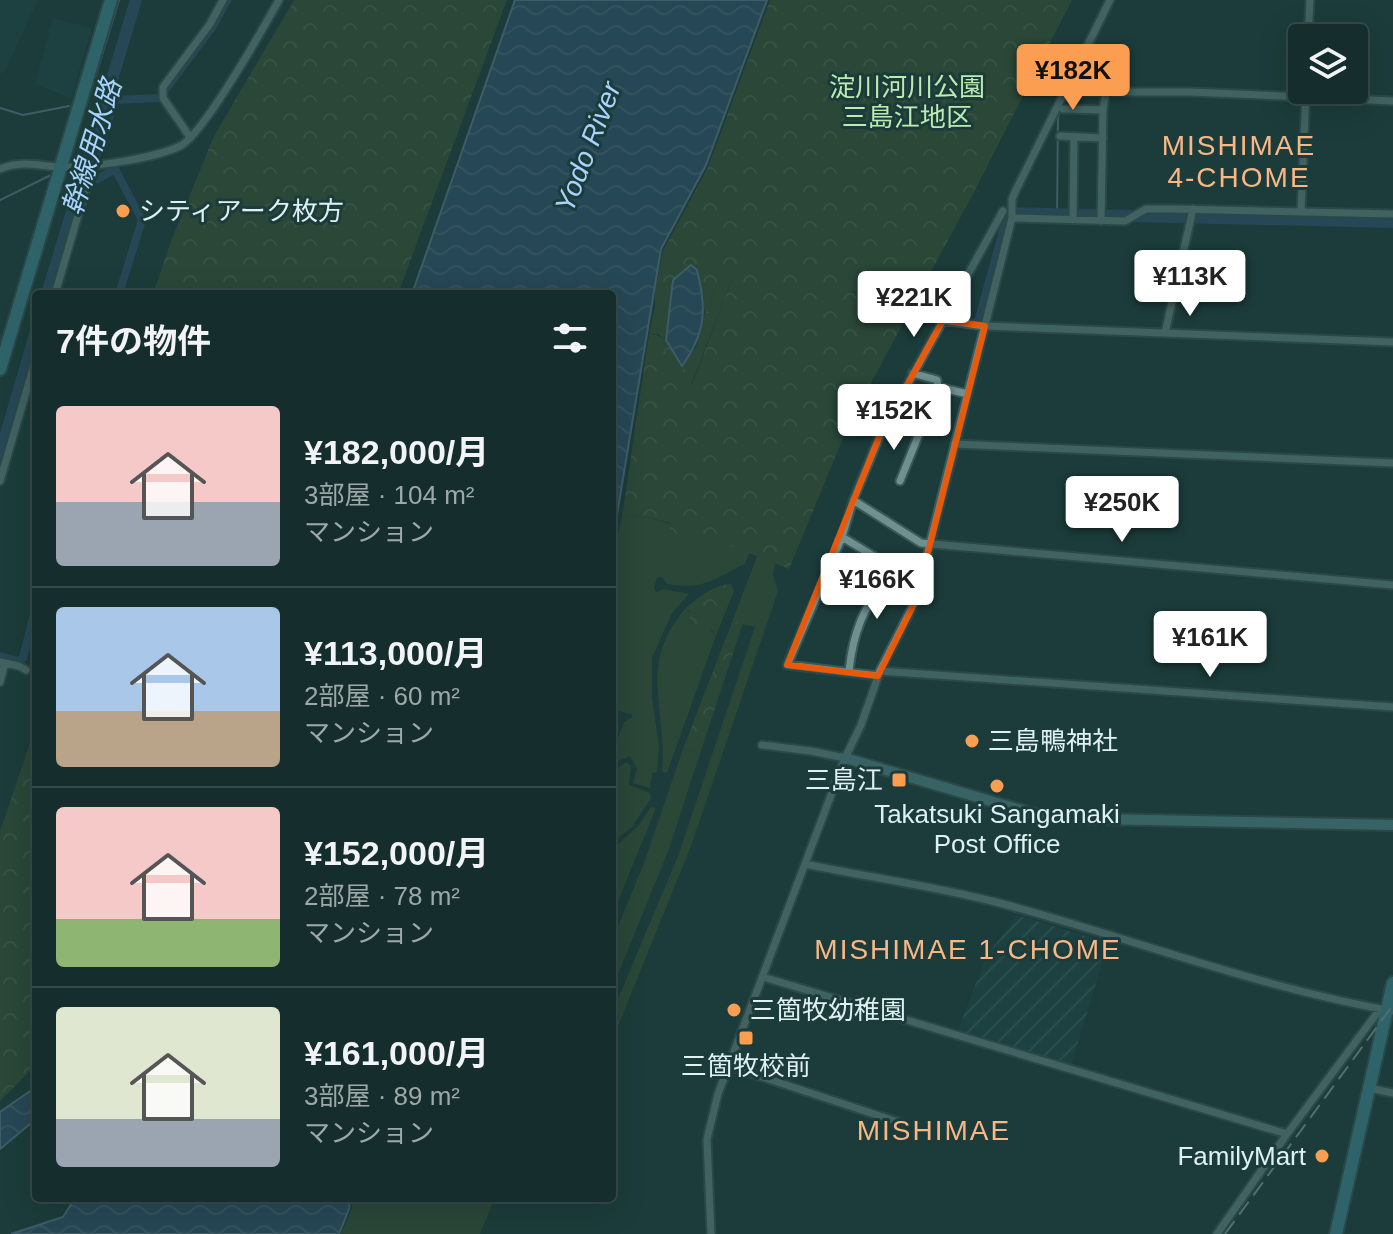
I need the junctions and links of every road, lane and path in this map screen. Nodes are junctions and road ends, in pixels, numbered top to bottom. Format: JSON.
{"nodes":[{"id":1,"x":111,"y":0,"type":"edge"},
{"id":2,"x":223,"y":0,"type":"edge"},
{"id":3,"x":279,"y":0,"type":"edge"},
{"id":4,"x":1110,"y":0,"type":"edge"},
{"id":5,"x":1310,"y":0,"type":"edge"},
{"id":6,"x":1309,"y":24,"type":"edge"},
{"id":7,"x":1066,"y":92,"type":"junction"},
{"id":8,"x":1106,"y":92,"type":"junction"},
{"id":9,"x":1288,"y":94,"type":"edge"},
{"id":10,"x":1368,"y":99,"type":"edge"},
{"id":11,"x":1393,"y":101,"type":"edge"},
{"id":12,"x":1305,"y":104,"type":"edge"},
{"id":13,"x":1063,"y":109,"type":"dead end"},
{"id":14,"x":1103,"y":110,"type":"junction"},
{"id":15,"x":1060,"y":136,"type":"dead end"},
{"id":16,"x":190,"y":137,"type":"junction"},
{"id":17,"x":1074,"y":137,"type":"junction"},
{"id":18,"x":1103,"y":138,"type":"junction"},
{"id":19,"x":93,"y":164,"type":"junction"},
{"id":20,"x":60,"y":167,"type":"junction"},
{"id":21,"x":0,"y":169,"type":"edge"},
{"id":22,"x":1193,"y":209,"type":"junction"},
{"id":23,"x":1003,"y":211,"type":"dead end"},
{"id":24,"x":1301,"y":212,"type":"junction"},
{"id":25,"x":1393,"y":214,"type":"edge"},
{"id":26,"x":1012,"y":218,"type":"junction"},
{"id":27,"x":1073,"y":220,"type":"junction"},
{"id":28,"x":1101,"y":221,"type":"junction"},
{"id":29,"x":56,"y":290,"type":"edge"},
{"id":30,"x":943,"y":320,"type":"junction"},
{"id":31,"x":6,"y":325,"type":"edge"},
{"id":32,"x":985,"y":326,"type":"junction"},
{"id":33,"x":1165,"y":333,"type":"junction"},
{"id":34,"x":1393,"y":342,"type":"edge"},
{"id":35,"x":0,"y":369,"type":"edge"},
{"id":36,"x":32,"y":372,"type":"edge"},
{"id":37,"x":912,"y":373,"type":"junction"},
{"id":38,"x":938,"y":387,"type":"junction"},
{"id":39,"x":968,"y":394,"type":"junction"},
{"id":40,"x":955,"y":444,"type":"junction"},
{"id":41,"x":1393,"y":463,"type":"edge"},
{"id":42,"x":0,"y":481,"type":"edge"},
{"id":43,"x":900,"y":481,"type":"dead end"},
{"id":44,"x":853,"y":500,"type":"junction"},
{"id":45,"x":842,"y":537,"type":"junction"},
{"id":46,"x":930,"y":543,"type":"junction"},
{"id":47,"x":891,"y":567,"type":"junction"},
{"id":48,"x":921,"y":579,"type":"junction"},
{"id":49,"x":1393,"y":585,"type":"edge"},
{"id":50,"x":2,"y":662,"type":"edge"},
{"id":51,"x":26,"y":670,"type":"dead end"},
{"id":52,"x":849,"y":671,"type":"junction"},
{"id":53,"x":879,"y":673,"type":"junction"},
{"id":54,"x":0,"y":682,"type":"edge"},
{"id":55,"x":1393,"y":707,"type":"edge"},
{"id":56,"x":762,"y":745,"type":"dead end"},
{"id":57,"x":845,"y":758,"type":"junction"},
{"id":58,"x":1393,"y":825,"type":"edge"},
{"id":59,"x":805,"y":864,"type":"junction"},
{"id":60,"x":763,"y":977,"type":"junction"},
{"id":61,"x":1392,"y":989,"type":"edge"},
{"id":62,"x":1386,"y":1010,"type":"edge"},
{"id":63,"x":729,"y":1066,"type":"junction"},
{"id":64,"x":1369,"y":1088,"type":"junction"},
{"id":65,"x":1393,"y":1093,"type":"edge"},
{"id":66,"x":904,"y":1124,"type":"dead end"},
{"id":67,"x":1287,"y":1134,"type":"junction"},
{"id":68,"x":711,"y":1234,"type":"edge"},
{"id":69,"x":1217,"y":1234,"type":"edge"},
{"id":70,"x":1336,"y":1234,"type":"edge"}],
"edges":[{"from":1,"to":20,"type":"main road"},
{"from":2,"to":16,"type":"street"},
{"from":3,"to":16,"type":"street"},
{"from":4,"to":7,"type":"street"},
{"from":5,"to":6,"type":"street"},
{"from":7,"to":8,"type":"street"},
{"from":7,"to":26,"type":"street"},
{"from":8,"to":9,"type":"street"},
{"from":8,"to":14,"type":"street"},
{"from":10,"to":11,"type":"street"},
{"from":12,"to":24,"type":"street"},
{"from":13,"to":14,"type":"street"},
{"from":14,"to":18,"type":"street"},
{"from":15,"to":17,"type":"street"},
{"from":16,"to":19,"type":"street"},
{"from":17,"to":18,"type":"street"},
{"from":17,"to":27,"type":"street"},
{"from":18,"to":28,"type":"street"},
{"from":19,"to":20,"type":"street"},
{"from":19,"to":29,"type":"street"},
{"from":20,"to":21,"type":"street"},
{"from":20,"to":31,"type":"main road"},
{"from":22,"to":24,"type":"street"},
{"from":22,"to":28,"type":"street"},
{"from":22,"to":33,"type":"street"},
{"from":23,"to":30,"type":"street"},
{"from":24,"to":25,"type":"street"},
{"from":26,"to":27,"type":"street"},
{"from":26,"to":32,"type":"street"},
{"from":27,"to":28,"type":"street"},
{"from":30,"to":32,"type":"street"},
{"from":30,"to":37,"type":"street"},
{"from":31,"to":35,"type":"main road"},
{"from":32,"to":33,"type":"street"},
{"from":32,"to":39,"type":"street"},
{"from":33,"to":34,"type":"street"},
{"from":36,"to":42,"type":"street"},
{"from":37,"to":38,"type":"street"},
{"from":37,"to":44,"type":"street"},
{"from":38,"to":39,"type":"street"},
{"from":38,"to":43,"type":"street"},
{"from":39,"to":40,"type":"street"},
{"from":40,"to":41,"type":"street"},
{"from":40,"to":46,"type":"street"},
{"from":44,"to":45,"type":"street"},
{"from":44,"to":46,"type":"street"},
{"from":45,"to":47,"type":"street"},
{"from":45,"to":52,"type":"street"},
{"from":46,"to":48,"type":"street"},
{"from":46,"to":49,"type":"street"},
{"from":47,"to":48,"type":"street"},
{"from":47,"to":52,"type":"street"},
{"from":48,"to":53,"type":"street"},
{"from":50,"to":51,"type":"street"},
{"from":50,"to":54,"type":"street"},
{"from":52,"to":53,"type":"street"},
{"from":53,"to":55,"type":"street"},
{"from":53,"to":57,"type":"street"},
{"from":56,"to":57,"type":"street"},
{"from":57,"to":58,"type":"main road"},
{"from":57,"to":59,"type":"street"},
{"from":59,"to":60,"type":"street"},
{"from":59,"to":62,"type":"street"},
{"from":60,"to":63,"type":"street"},
{"from":60,"to":67,"type":"street"},
{"from":61,"to":62,"type":"main road"},
{"from":62,"to":64,"type":"main road"},
{"from":62,"to":67,"type":"street"},
{"from":63,"to":66,"type":"street"},
{"from":63,"to":68,"type":"street"},
{"from":64,"to":65,"type":"street"},
{"from":64,"to":70,"type":"main road"},
{"from":67,"to":69,"type":"street"}]}
